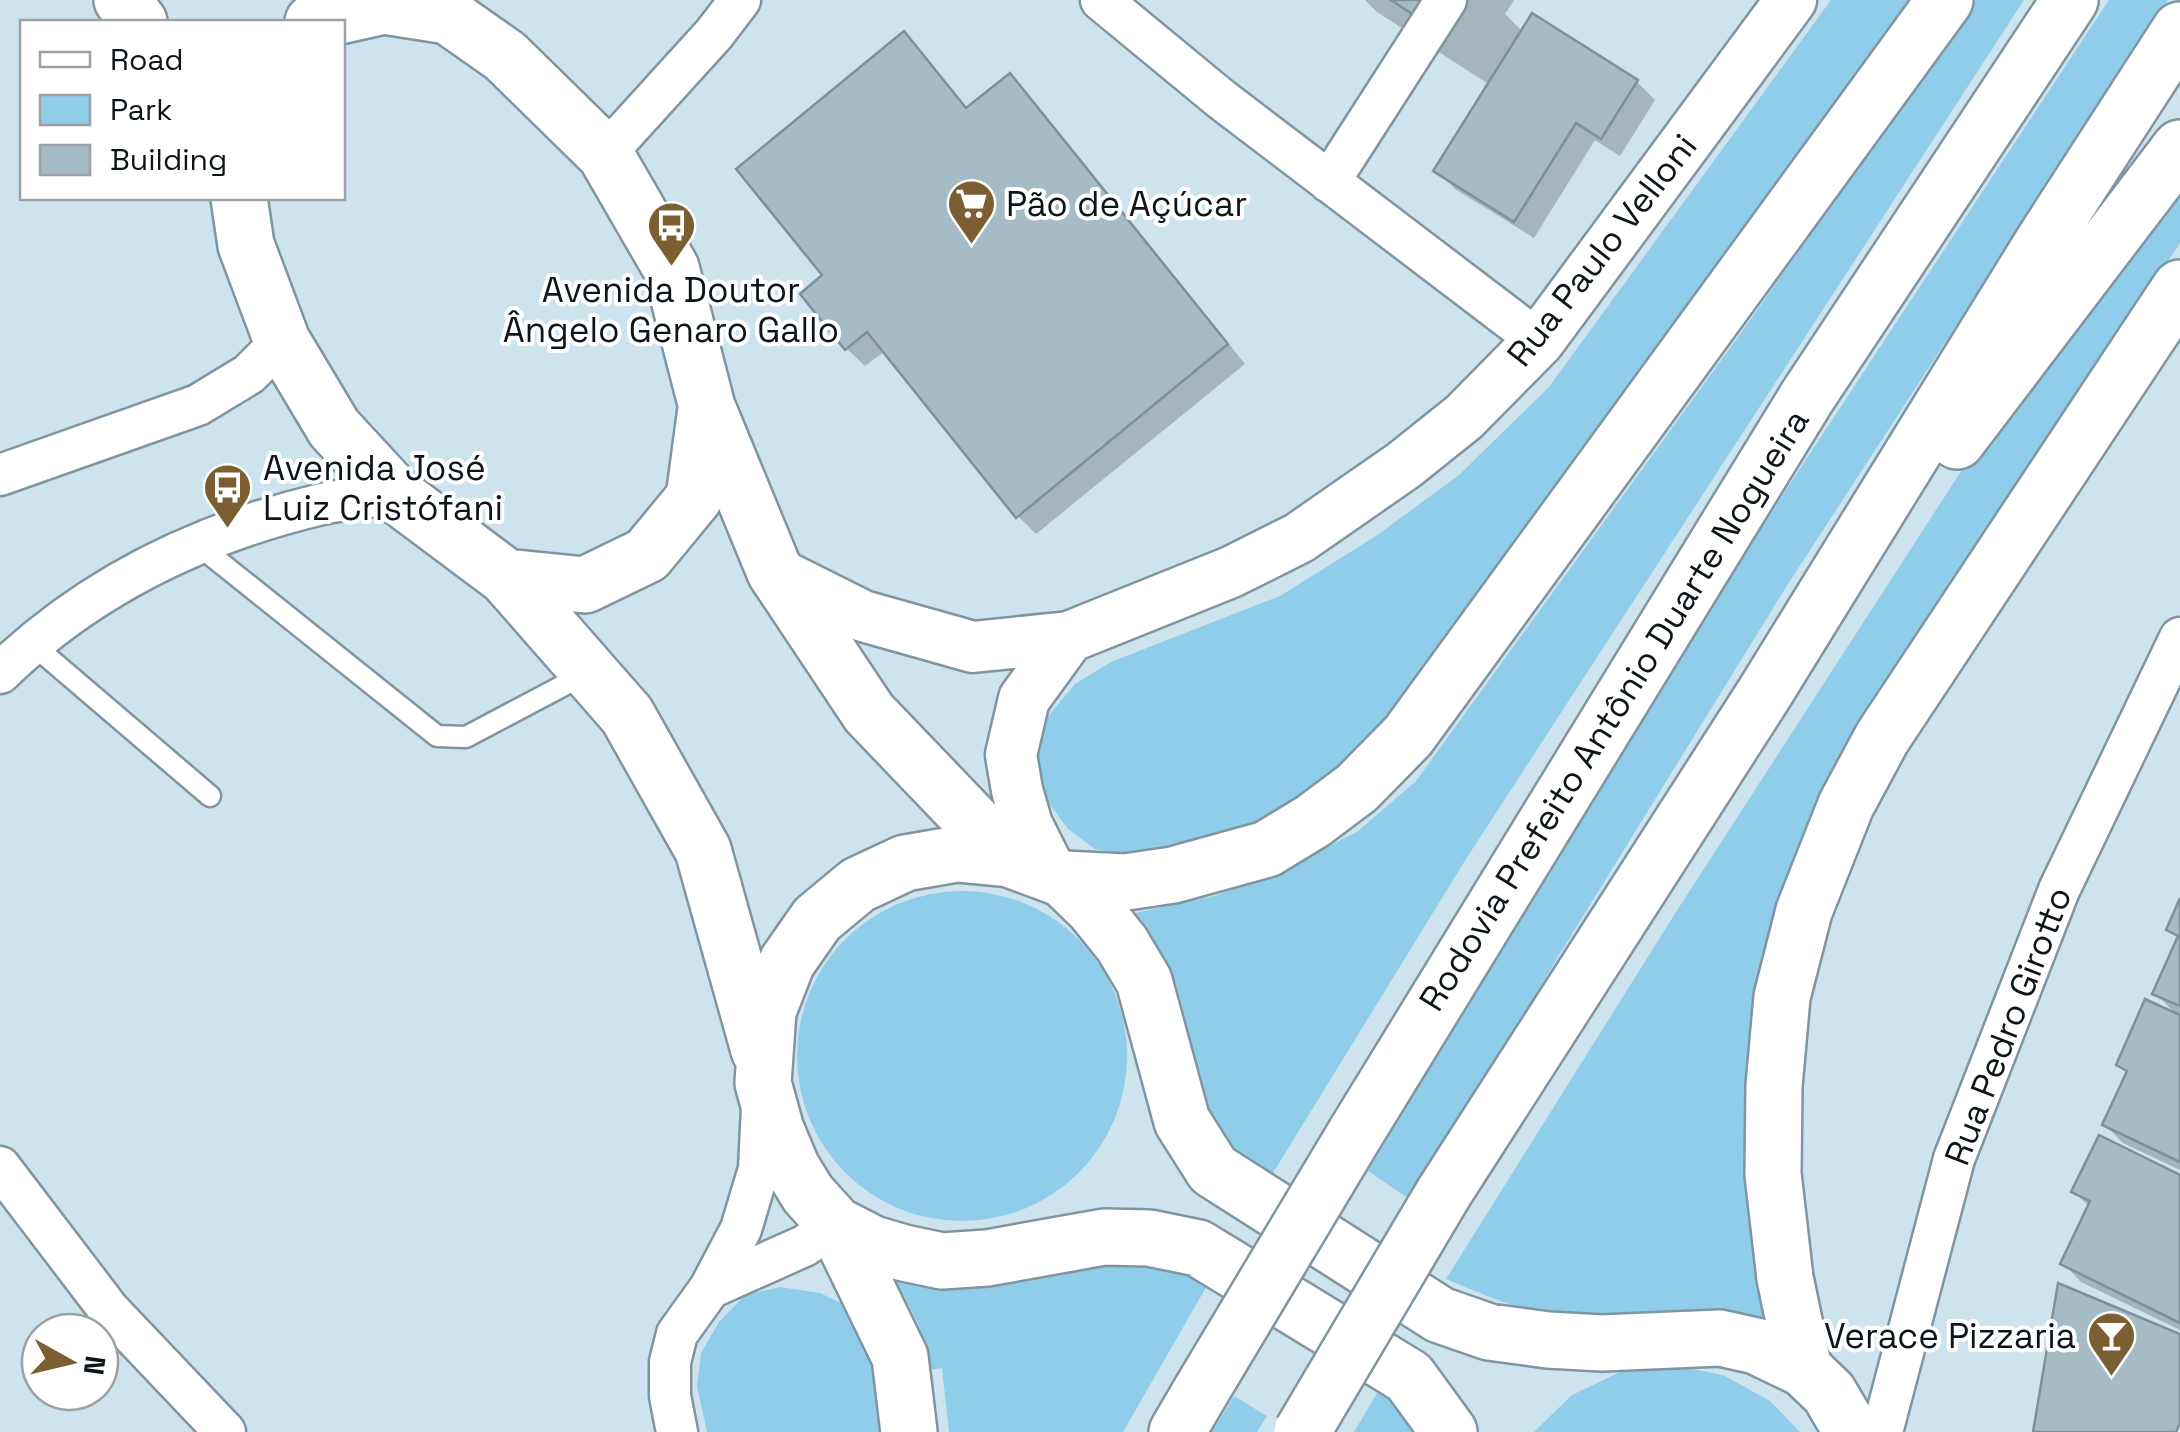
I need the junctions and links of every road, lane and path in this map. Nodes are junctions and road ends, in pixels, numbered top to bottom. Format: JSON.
{"nodes":[{"id":1,"x":122,"y":0,"type":"edge"},
{"id":2,"x":740,"y":0,"type":"edge"},
{"id":3,"x":1102,"y":0,"type":"edge"},
{"id":4,"x":1446,"y":0,"type":"edge"},
{"id":5,"x":1791,"y":0,"type":"edge"},
{"id":6,"x":1945,"y":0,"type":"edge"},
{"id":7,"x":2070,"y":0,"type":"edge"},
{"id":8,"x":440,"y":8,"type":"edge"},
{"id":9,"x":137,"y":20,"type":"edge"},
{"id":10,"x":322,"y":20,"type":"edge"},
{"id":11,"x":2180,"y":30,"type":"edge"},
{"id":12,"x":2180,"y":148,"type":"edge"},
{"id":13,"x":604,"y":154,"type":"junction"},
{"id":14,"x":1329,"y":182,"type":"junction"},
{"id":15,"x":239,"y":200,"type":"edge"},
{"id":16,"x":2180,"y":288,"type":"edge"},
{"id":17,"x":282,"y":341,"type":"junction"},
{"id":18,"x":1539,"y":341,"type":"junction"},
{"id":19,"x":707,"y":407,"type":"junction"},
{"id":20,"x":0,"y":475,"type":"edge"},
{"id":21,"x":395,"y":494,"type":"junction"},
{"id":22,"x":197,"y":544,"type":"junction"},
{"id":23,"x":775,"y":572,"type":"junction"},
{"id":24,"x":506,"y":577,"type":"junction"},
{"id":25,"x":1069,"y":637,"type":"junction"},
{"id":26,"x":2180,"y":638,"type":"edge"},
{"id":27,"x":31,"y":643,"type":"junction"},
{"id":28,"x":589,"y":672,"type":"junction"},
{"id":29,"x":0,"y":673,"type":"edge"},
{"id":30,"x":1764,"y":694,"type":"junction"},
{"id":31,"x":210,"y":796,"type":"dead end"},
{"id":32,"x":1041,"y":871,"type":"junction"},
{"id":33,"x":763,"y":1074,"type":"junction"},
{"id":34,"x":0,"y":1167,"type":"edge"},
{"id":35,"x":836,"y":1225,"type":"junction"},
{"id":36,"x":710,"y":1288,"type":"junction"},
{"id":37,"x":1804,"y":1369,"type":"junction"},
{"id":38,"x":1189,"y":1411,"type":"edge"},
{"id":39,"x":226,"y":1432,"type":"edge"},
{"id":40,"x":677,"y":1432,"type":"edge"},
{"id":41,"x":909,"y":1432,"type":"edge"},
{"id":42,"x":1302,"y":1432,"type":"edge"},
{"id":43,"x":1449,"y":1432,"type":"edge"},
{"id":44,"x":1852,"y":1432,"type":"edge"},
{"id":45,"x":1882,"y":1432,"type":"edge"}],
"edges":[{"from":1,"to":9,"type":"main road"},
{"from":2,"to":13,"type":"street"},
{"from":3,"to":14,"type":"street"},
{"from":4,"to":14,"type":"street"},
{"from":5,"to":18,"type":"street","name":"Rua Paulo Velloni"},
{"from":6,"to":32,"type":"main road"},
{"from":7,"to":38,"type":"main road","name":"Rodovia Prefeito Antônio Duarte Nogueira","bridge":true},
{"from":8,"to":10,"type":"main road"},
{"from":8,"to":13,"type":"main road"},
{"from":11,"to":30,"type":"main road"},
{"from":12,"to":30,"type":"main road"},
{"from":13,"to":19,"type":"main road"},
{"from":14,"to":18,"type":"street"},
{"from":15,"to":17,"type":"main road"},
{"from":16,"to":37,"type":"main road"},
{"from":17,"to":20,"type":"street"},
{"from":17,"to":21,"type":"main road"},
{"from":18,"to":25,"type":"street","name":"Rua Paulo Velloni"},
{"from":19,"to":23,"type":"main road"},
{"from":19,"to":24,"type":"main road"},
{"from":21,"to":22,"type":"street"},
{"from":21,"to":24,"type":"main road"},
{"from":22,"to":27,"type":"street"},
{"from":22,"to":28,"type":"lane"},
{"from":23,"to":25,"type":"street","name":"Rua Paulo Velloni"},
{"from":23,"to":32,"type":"main road"},
{"from":24,"to":28,"type":"main road"},
{"from":25,"to":32,"type":"street"},
{"from":26,"to":45,"type":"street","name":"Rua Pedro Girotto"},
{"from":27,"to":29,"type":"street"},
{"from":27,"to":31,"type":"lane"},
{"from":28,"to":33,"type":"main road"},
{"from":30,"to":42,"type":"main road","bridge":true},
{"from":32,"to":33,"type":"main road"},
{"from":32,"to":37,"type":"main road"},
{"from":33,"to":35,"type":"main road"},
{"from":33,"to":36,"type":"street"},
{"from":34,"to":39,"type":"street"},
{"from":35,"to":36,"type":"street"},
{"from":35,"to":41,"type":"main road"},
{"from":35,"to":43,"type":"main road"},
{"from":36,"to":40,"type":"street"},
{"from":37,"to":44,"type":"main road"}]}
